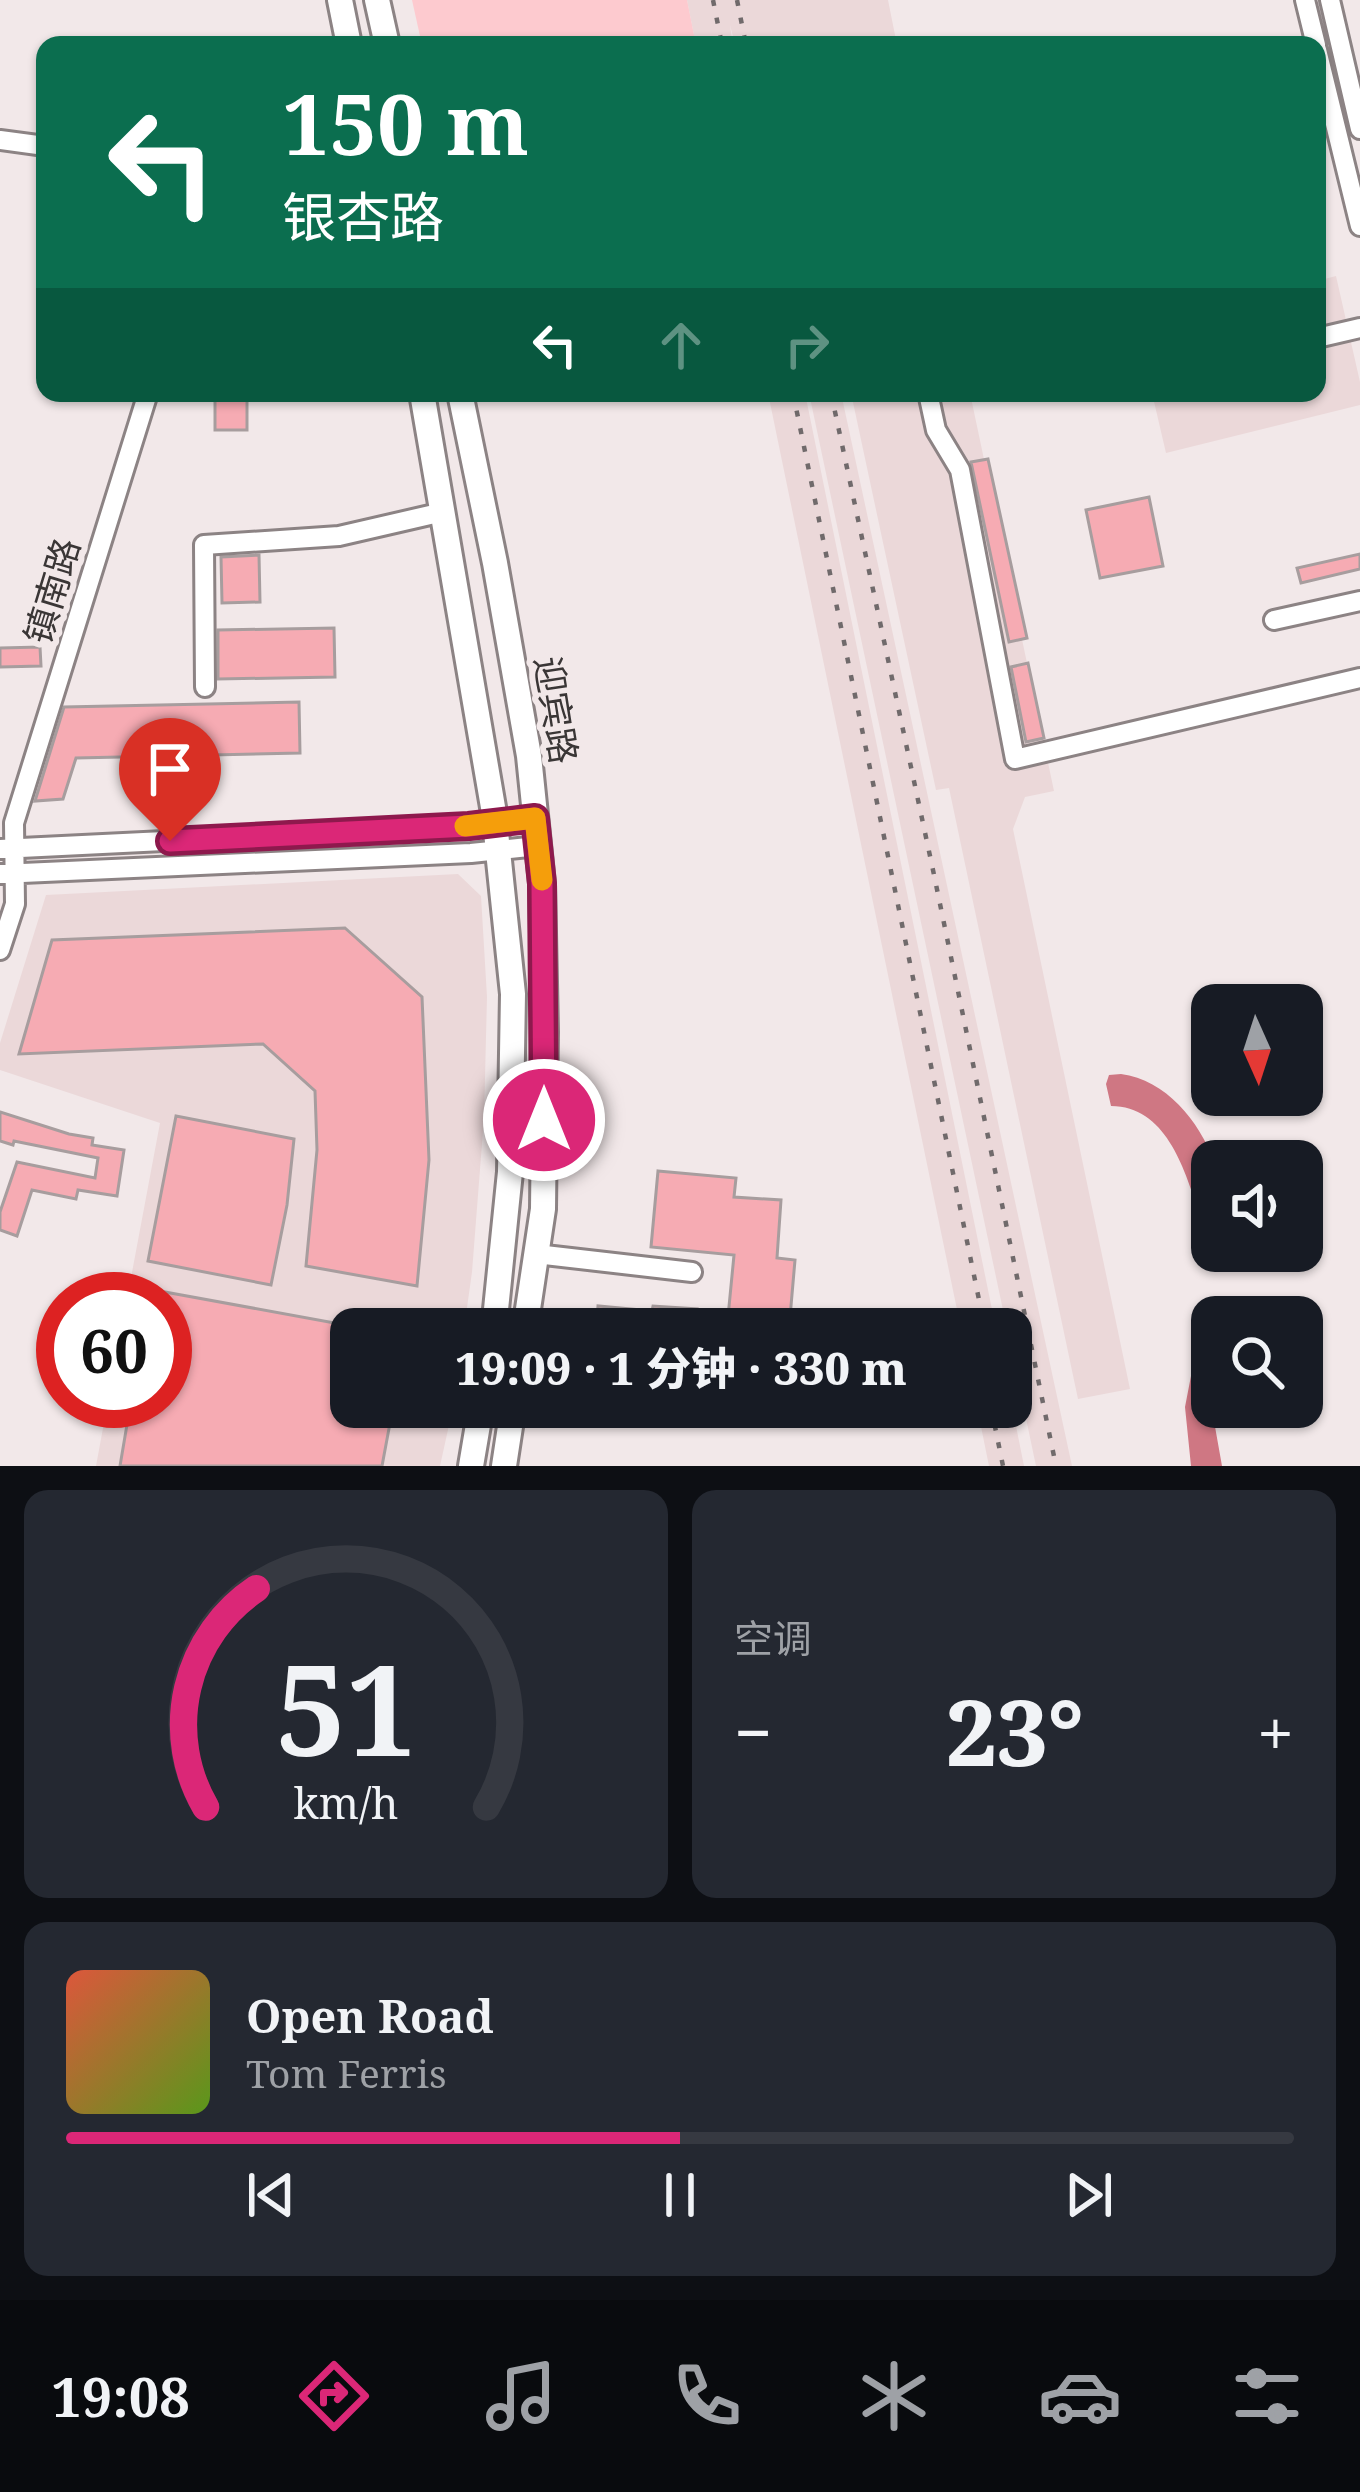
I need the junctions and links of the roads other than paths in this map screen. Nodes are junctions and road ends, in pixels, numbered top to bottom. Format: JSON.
{"nodes":[{"id":1,"x":340,"y":0,"type":"edge"},
{"id":2,"x":377,"y":0,"type":"edge"},
{"id":3,"x":1305,"y":0,"type":"edge"},
{"id":4,"x":1330,"y":0,"type":"edge"},
{"id":5,"x":348,"y":36,"type":"edge"},
{"id":6,"x":385,"y":36,"type":"edge"},
{"id":7,"x":1313,"y":36,"type":"edge"},
{"id":8,"x":1326,"y":88,"type":"edge"},
{"id":9,"x":1358,"y":116,"type":"edge"},
{"id":10,"x":0,"y":140,"type":"edge"},
{"id":11,"x":36,"y":145,"type":"edge"},
{"id":12,"x":1360,"y":226,"type":"edge"},
{"id":13,"x":1360,"y":328,"type":"edge"},
{"id":14,"x":1326,"y":336,"type":"edge"},
{"id":15,"x":145,"y":402,"type":"edge"},
{"id":16,"x":424,"y":402,"type":"edge"},
{"id":17,"x":462,"y":402,"type":"edge"},
{"id":18,"x":930,"y":402,"type":"edge"},
{"id":19,"x":442,"y":512,"type":"junction"},
{"id":20,"x":1360,"y":601,"type":"edge"},
{"id":21,"x":1274,"y":620,"type":"dead end"},
{"id":22,"x":1360,"y":678,"type":"edge"},
{"id":23,"x":205,"y":687,"type":"dead end"},
{"id":24,"x":535,"y":818,"type":"junction"},
{"id":25,"x":495,"y":822,"type":"junction"},
{"id":26,"x":538,"y":846,"type":"junction"},
{"id":27,"x":7,"y":849,"type":"edge"},
{"id":28,"x":498,"y":850,"type":"junction"},
{"id":29,"x":7,"y":873,"type":"edge"},
{"id":30,"x":0,"y":950,"type":"edge"},
{"id":31,"x":536,"y":1254,"type":"junction"},
{"id":32,"x":692,"y":1272,"type":"dead end"},
{"id":33,"x":496,"y":1308,"type":"edge"},
{"id":34,"x":528,"y":1308,"type":"edge"},
{"id":35,"x":478,"y":1428,"type":"edge"},
{"id":36,"x":510,"y":1428,"type":"edge"},
{"id":37,"x":471,"y":1466,"type":"edge"},
{"id":38,"x":504,"y":1466,"type":"edge"}],
"edges":[{"from":1,"to":5,"type":"main road"},
{"from":2,"to":6,"type":"main road"},
{"from":3,"to":7,"type":"street"},
{"from":4,"to":9,"type":"street"},
{"from":8,"to":12,"type":"street"},
{"from":10,"to":11,"type":"street"},
{"from":13,"to":14,"type":"street"},
{"from":15,"to":27,"type":"street","name":"镇南路"},
{"from":16,"to":19,"type":"main road"},
{"from":17,"to":24,"type":"main road","name":"迎宾路"},
{"from":18,"to":22,"type":"street"},
{"from":19,"to":23,"type":"street"},
{"from":19,"to":25,"type":"main road"},
{"from":20,"to":21,"type":"street"},
{"from":24,"to":25,"type":"street"},
{"from":24,"to":26,"type":"main road","name":"迎宾路"},
{"from":25,"to":27,"type":"street"},
{"from":25,"to":28,"type":"main road"},
{"from":26,"to":28,"type":"street"},
{"from":26,"to":31,"type":"main road","name":"迎宾路"},
{"from":27,"to":29,"type":"street","name":"镇南路"},
{"from":28,"to":29,"type":"street"},
{"from":28,"to":33,"type":"main road"},
{"from":29,"to":30,"type":"street","name":"镇南路"},
{"from":31,"to":32,"type":"street"},
{"from":31,"to":34,"type":"main road","name":"迎宾路"},
{"from":35,"to":37,"type":"main road"},
{"from":36,"to":38,"type":"main road"}]}
